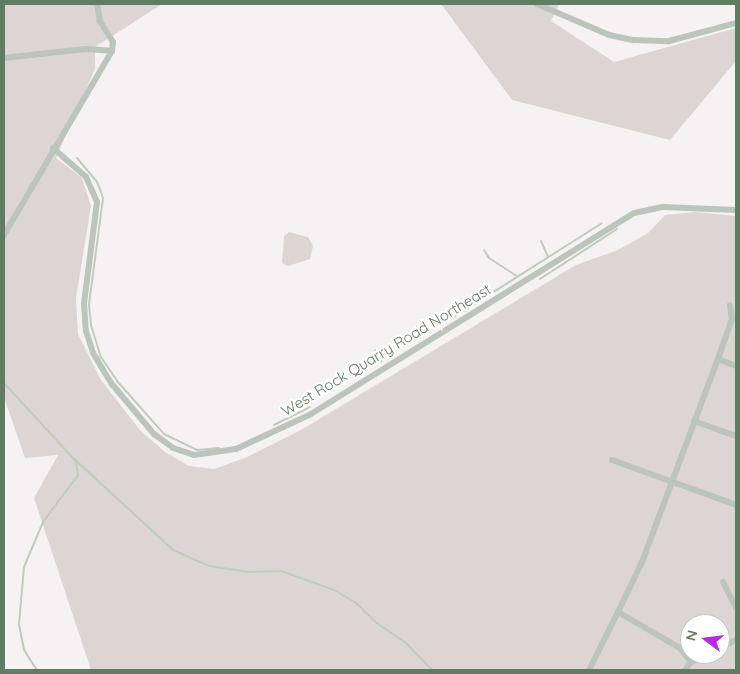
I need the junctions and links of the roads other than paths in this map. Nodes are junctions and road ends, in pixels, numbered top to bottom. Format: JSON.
{"nodes":[{"id":1,"x":97,"y":4,"type":"edge"},
{"id":2,"x":537,"y":4,"type":"edge"},
{"id":3,"x":736,"y":22,"type":"edge"},
{"id":4,"x":112,"y":51,"type":"junction"},
{"id":5,"x":4,"y":58,"type":"edge"},
{"id":6,"x":53,"y":148,"type":"junction"},
{"id":7,"x":736,"y":210,"type":"edge"},
{"id":8,"x":4,"y":235,"type":"edge"},
{"id":9,"x":730,"y":306,"type":"dead end"},
{"id":10,"x":718,"y":359,"type":"junction"},
{"id":11,"x":736,"y":366,"type":"edge"},
{"id":12,"x":694,"y":420,"type":"junction"},
{"id":13,"x":736,"y":436,"type":"edge"},
{"id":14,"x":612,"y":460,"type":"dead end"},
{"id":15,"x":671,"y":480,"type":"junction"},
{"id":16,"x":736,"y":505,"type":"edge"},
{"id":17,"x":723,"y":582,"type":"dead end"},
{"id":18,"x":736,"y":608,"type":"edge"},
{"id":19,"x":618,"y":612,"type":"junction"},
{"id":20,"x":680,"y":648,"type":"edge"},
{"id":21,"x":589,"y":670,"type":"edge"}],
"edges":[{"from":1,"to":4,"type":"street"},
{"from":2,"to":3,"type":"street"},
{"from":4,"to":5,"type":"street"},
{"from":4,"to":6,"type":"street"},
{"from":6,"to":7,"type":"street","name":"West Rock Quarry Road Northeast"},
{"from":6,"to":8,"type":"street"},
{"from":9,"to":10,"type":"street"},
{"from":10,"to":11,"type":"street"},
{"from":10,"to":12,"type":"street"},
{"from":12,"to":13,"type":"street"},
{"from":12,"to":15,"type":"street"},
{"from":14,"to":15,"type":"street"},
{"from":15,"to":16,"type":"street"},
{"from":15,"to":19,"type":"street"},
{"from":17,"to":18,"type":"street"},
{"from":19,"to":20,"type":"street"},
{"from":19,"to":21,"type":"street"}]}
